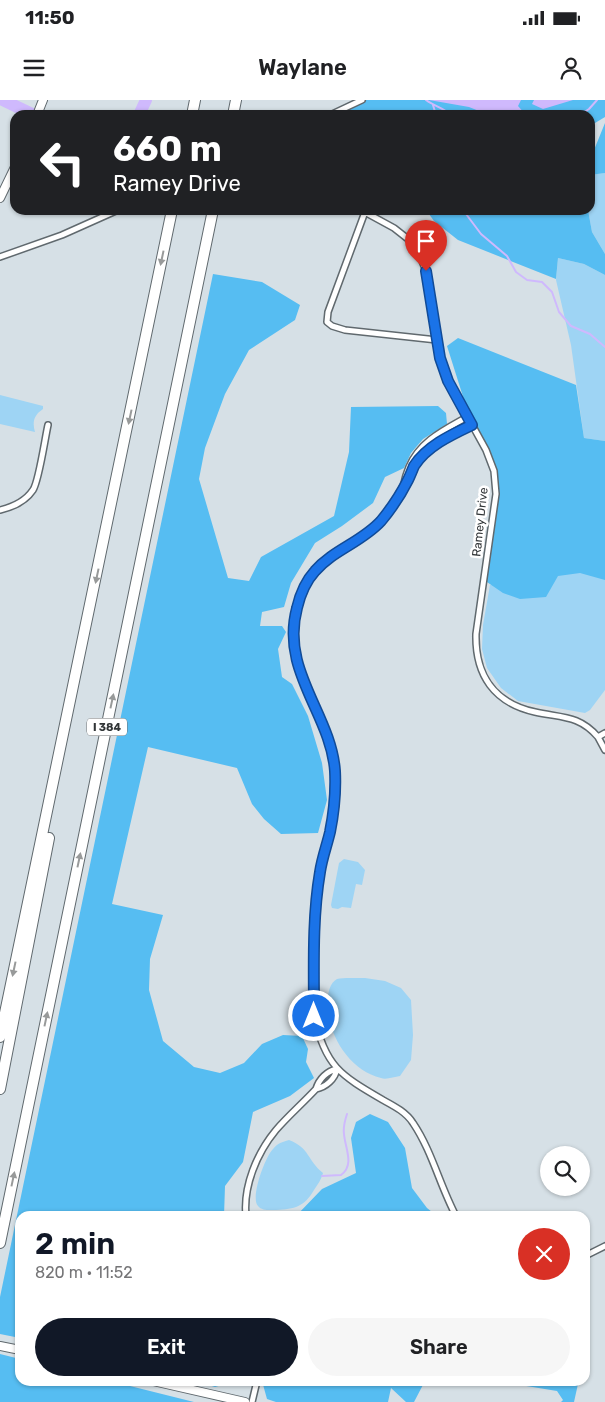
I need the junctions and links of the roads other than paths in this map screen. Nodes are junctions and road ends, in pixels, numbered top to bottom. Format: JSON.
{"nodes":[{"id":1,"x":362,"y":100,"type":"edge"},
{"id":2,"x":341,"y":110,"type":"edge"},
{"id":3,"x":10,"y":177,"type":"edge"},
{"id":4,"x":0,"y":198,"type":"edge"},
{"id":5,"x":107,"y":215,"type":"edge"},
{"id":6,"x":171,"y":215,"type":"edge"},
{"id":7,"x":212,"y":215,"type":"edge"},
{"id":8,"x":362,"y":215,"type":"edge"},
{"id":9,"x":370,"y":215,"type":"edge"},
{"id":10,"x":0,"y":257,"type":"edge"},
{"id":11,"x":437,"y":340,"type":"junction"},
{"id":12,"x":468,"y":417,"type":"junction"},
{"id":13,"x":48,"y":425,"type":"dead end"},
{"id":14,"x":472,"y":425,"type":"junction"},
{"id":15,"x":404,"y":486,"type":"junction"},
{"id":16,"x":0,"y":510,"type":"edge"},
{"id":17,"x":64,"y":733,"type":"junction"},
{"id":18,"x":605,"y":733,"type":"edge"},
{"id":19,"x":598,"y":737,"type":"junction"},
{"id":20,"x":605,"y":750,"type":"edge"},
{"id":21,"x":0,"y":1037,"type":"edge"},
{"id":22,"x":337,"y":1069,"type":"junction"},
{"id":23,"x":0,"y":1089,"type":"edge"},
{"id":24,"x":246,"y":1211,"type":"edge"},
{"id":25,"x":453,"y":1211,"type":"edge"},
{"id":26,"x":0,"y":1244,"type":"edge"},
{"id":27,"x":605,"y":1246,"type":"edge"},
{"id":28,"x":590,"y":1254,"type":"edge"},
{"id":29,"x":0,"y":1346,"type":"edge"},
{"id":30,"x":15,"y":1349,"type":"edge"},
{"id":31,"x":175,"y":1386,"type":"edge"},
{"id":32,"x":256,"y":1386,"type":"edge"},
{"id":33,"x":245,"y":1402,"type":"edge"},
{"id":34,"x":252,"y":1402,"type":"edge"}],
"edges":[{"from":1,"to":2,"type":"street"},
{"from":3,"to":4,"type":"street"},
{"from":5,"to":10,"type":"street"},
{"from":6,"to":17,"type":"highway","one_way":true},
{"from":26,"to":7,"type":"highway","number":"I 384","one_way":true},
{"from":8,"to":11,"type":"street"},
{"from":9,"to":11,"type":"street","name":"Ramey Drive"},
{"from":11,"to":12,"type":"street","name":"Ramey Drive"},
{"from":12,"to":14,"type":"street","name":"Ramey Drive"},
{"from":12,"to":15,"type":"street"},
{"from":13,"to":16,"type":"street"},
{"from":14,"to":15,"type":"street"},
{"from":14,"to":19,"type":"street","name":"Ramey Drive"},
{"from":15,"to":22,"type":"street"},
{"from":17,"to":21,"type":"highway","one_way":true},
{"from":17,"to":23,"type":"highway"},
{"from":18,"to":19,"type":"street"},
{"from":19,"to":20,"type":"street","name":"Ramey Drive"},
{"from":22,"to":24,"type":"street"},
{"from":22,"to":25,"type":"street"},
{"from":27,"to":28,"type":"street"},
{"from":29,"to":30,"type":"street"},
{"from":31,"to":33,"type":"street"},
{"from":32,"to":34,"type":"street"}]}
